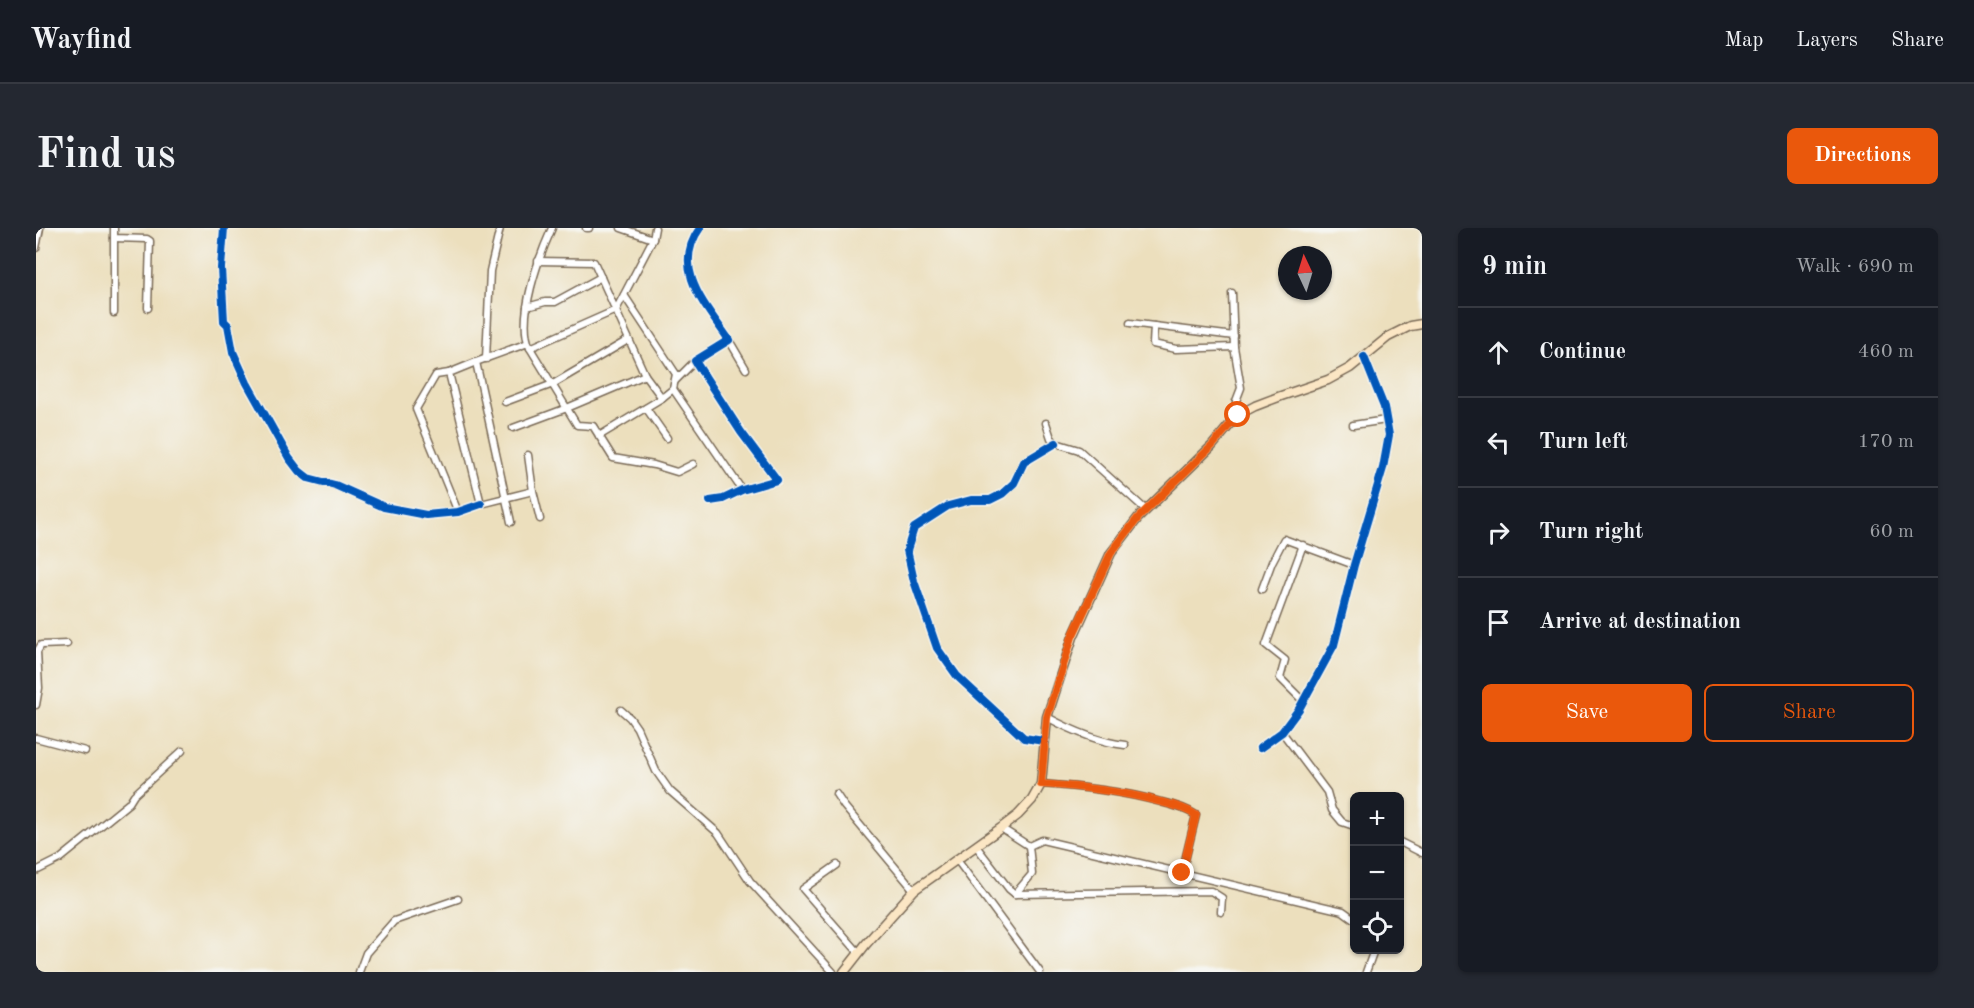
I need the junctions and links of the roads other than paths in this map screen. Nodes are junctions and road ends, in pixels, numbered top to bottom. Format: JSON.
{"nodes":[{"id":1,"x":40,"y":228,"type":"edge"},
{"id":2,"x":114,"y":228,"type":"edge"},
{"id":3,"x":224,"y":228,"type":"edge"},
{"id":4,"x":500,"y":228,"type":"edge"},
{"id":5,"x":552,"y":228,"type":"edge"},
{"id":6,"x":621,"y":228,"type":"edge"},
{"id":7,"x":655,"y":228,"type":"edge"},
{"id":8,"x":700,"y":228,"type":"edge"},
{"id":9,"x":114,"y":238,"type":"junction"},
{"id":10,"x":653,"y":238,"type":"junction"},
{"id":11,"x":36,"y":248,"type":"edge"},
{"id":12,"x":538,"y":261,"type":"junction"},
{"id":13,"x":601,"y":277,"type":"junction"},
{"id":14,"x":1232,"y":293,"type":"dead end"},
{"id":15,"x":624,"y":295,"type":"junction"},
{"id":16,"x":527,"y":308,"type":"junction"},
{"id":17,"x":148,"y":309,"type":"dead end"},
{"id":18,"x":616,"y":310,"type":"junction"},
{"id":19,"x":114,"y":313,"type":"dead end"},
{"id":20,"x":1130,"y":322,"type":"dead end"},
{"id":21,"x":1422,"y":324,"type":"edge"},
{"id":22,"x":1154,"y":326,"type":"junction"},
{"id":23,"x":1234,"y":336,"type":"junction"},
{"id":24,"x":628,"y":340,"type":"junction"},
{"id":25,"x":729,"y":340,"type":"junction"},
{"id":26,"x":529,"y":346,"type":"junction"},
{"id":27,"x":1234,"y":347,"type":"junction"},
{"id":28,"x":1364,"y":357,"type":"junction"},
{"id":29,"x":486,"y":359,"type":"junction"},
{"id":30,"x":695,"y":361,"type":"junction"},
{"id":31,"x":476,"y":362,"type":"junction"},
{"id":32,"x":746,"y":369,"type":"dead end"},
{"id":33,"x":449,"y":373,"type":"junction"},
{"id":34,"x":645,"y":375,"type":"junction"},
{"id":35,"x":675,"y":381,"type":"junction"},
{"id":36,"x":553,"y":384,"type":"junction"},
{"id":37,"x":673,"y":389,"type":"junction"},
{"id":38,"x":662,"y":398,"type":"junction"},
{"id":39,"x":505,"y":402,"type":"dead end"},
{"id":40,"x":567,"y":408,"type":"junction"},
{"id":41,"x":646,"y":408,"type":"junction"},
{"id":42,"x":1238,"y":415,"type":"junction"},
{"id":43,"x":1386,"y":420,"type":"junction"},
{"id":44,"x":1046,"y":423,"type":"dead end"},
{"id":45,"x":1353,"y":424,"type":"dead end"},
{"id":46,"x":513,"y":428,"type":"dead end"},
{"id":47,"x":599,"y":436,"type":"junction"},
{"id":48,"x":667,"y":438,"type":"dead end"},
{"id":49,"x":1056,"y":443,"type":"junction"},
{"id":50,"x":528,"y":455,"type":"dead end"},
{"id":51,"x":693,"y":464,"type":"dead end"},
{"id":52,"x":742,"y":490,"type":"junction"},
{"id":53,"x":533,"y":491,"type":"junction"},
{"id":54,"x":506,"y":498,"type":"junction"},
{"id":55,"x":710,"y":501,"type":"dead end"},
{"id":56,"x":482,"y":504,"type":"junction"},
{"id":57,"x":1146,"y":510,"type":"junction"},
{"id":58,"x":458,"y":512,"type":"junction"},
{"id":59,"x":540,"y":519,"type":"dead end"},
{"id":60,"x":512,"y":522,"type":"dead end"},
{"id":61,"x":1303,"y":544,"type":"junction"},
{"id":62,"x":1354,"y":565,"type":"junction"},
{"id":63,"x":1262,"y":589,"type":"dead end"},
{"id":64,"x":68,"y":644,"type":"dead end"},
{"id":65,"x":1304,"y":702,"type":"junction"},
{"id":66,"x":36,"y":705,"type":"edge"},
{"id":67,"x":621,"y":710,"type":"dead end"},
{"id":68,"x":1047,"y":717,"type":"junction"},
{"id":69,"x":1281,"y":732,"type":"junction"},
{"id":70,"x":36,"y":738,"type":"edge"},
{"id":71,"x":1044,"y":741,"type":"junction"},
{"id":72,"x":1125,"y":745,"type":"dead end"},
{"id":73,"x":1260,"y":748,"type":"dead end"},
{"id":74,"x":85,"y":751,"type":"dead end"},
{"id":75,"x":182,"y":751,"type":"dead end"},
{"id":76,"x":1041,"y":784,"type":"junction"},
{"id":77,"x":836,"y":794,"type":"dead end"},
{"id":78,"x":1350,"y":825,"type":"edge"},
{"id":79,"x":1001,"y":828,"type":"junction"},
{"id":80,"x":1404,"y":844,"type":"edge"},
{"id":81,"x":976,"y":846,"type":"junction"},
{"id":82,"x":1029,"y":846,"type":"junction"},
{"id":83,"x":1422,"y":853,"type":"edge"},
{"id":84,"x":957,"y":860,"type":"junction"},
{"id":85,"x":837,"y":865,"type":"dead end"},
{"id":86,"x":36,"y":871,"type":"edge"},
{"id":87,"x":1182,"y":873,"type":"junction"},
{"id":88,"x":914,"y":890,"type":"junction"},
{"id":89,"x":1015,"y":894,"type":"junction"},
{"id":90,"x":458,"y":899,"type":"dead end"},
{"id":91,"x":1221,"y":912,"type":"dead end"},
{"id":92,"x":1350,"y":916,"type":"edge"},
{"id":93,"x":859,"y":953,"type":"junction"},
{"id":94,"x":1373,"y":954,"type":"edge"},
{"id":95,"x":359,"y":972,"type":"edge"},
{"id":96,"x":833,"y":972,"type":"edge"},
{"id":97,"x":844,"y":972,"type":"edge"},
{"id":98,"x":1040,"y":972,"type":"edge"},
{"id":99,"x":1366,"y":972,"type":"edge"}],
"edges":[{"from":1,"to":11,"type":"street"},
{"from":2,"to":9,"type":"street"},
{"from":3,"to":58,"type":"street"},
{"from":4,"to":29,"type":"street"},
{"from":5,"to":12,"type":"street"},
{"from":6,"to":10,"type":"street"},
{"from":7,"to":10,"type":"street"},
{"from":8,"to":25,"type":"street"},
{"from":9,"to":17,"type":"street"},
{"from":9,"to":19,"type":"street"},
{"from":10,"to":15,"type":"street"},
{"from":12,"to":13,"type":"street"},
{"from":12,"to":16,"type":"street"},
{"from":13,"to":16,"type":"street"},
{"from":13,"to":18,"type":"street"},
{"from":14,"to":23,"type":"street"},
{"from":15,"to":18,"type":"street"},
{"from":15,"to":35,"type":"street"},
{"from":16,"to":26,"type":"street"},
{"from":18,"to":24,"type":"street"},
{"from":18,"to":26,"type":"street"},
{"from":20,"to":22,"type":"street"},
{"from":21,"to":28,"type":"main road"},
{"from":22,"to":23,"type":"street"},
{"from":22,"to":27,"type":"street"},
{"from":23,"to":27,"type":"street"},
{"from":24,"to":34,"type":"street"},
{"from":24,"to":36,"type":"street"},
{"from":25,"to":30,"type":"street"},
{"from":25,"to":32,"type":"street"},
{"from":26,"to":29,"type":"street"},
{"from":26,"to":36,"type":"street"},
{"from":27,"to":42,"type":"street"},
{"from":28,"to":42,"type":"main road"},
{"from":28,"to":43,"type":"street"},
{"from":29,"to":31,"type":"street"},
{"from":30,"to":35,"type":"street"},
{"from":30,"to":52,"type":"street"},
{"from":31,"to":33,"type":"street"},
{"from":31,"to":54,"type":"street"},
{"from":33,"to":56,"type":"street"},
{"from":33,"to":58,"type":"street"},
{"from":34,"to":38,"type":"street"},
{"from":34,"to":40,"type":"street"},
{"from":35,"to":37,"type":"street"},
{"from":36,"to":39,"type":"street"},
{"from":36,"to":40,"type":"street"},
{"from":37,"to":38,"type":"street"},
{"from":37,"to":52,"type":"street"},
{"from":38,"to":41,"type":"street"},
{"from":40,"to":46,"type":"street"},
{"from":40,"to":47,"type":"street"},
{"from":41,"to":47,"type":"street"},
{"from":41,"to":48,"type":"street"},
{"from":42,"to":57,"type":"main road"},
{"from":43,"to":45,"type":"street"},
{"from":43,"to":62,"type":"street"},
{"from":44,"to":49,"type":"street"},
{"from":47,"to":51,"type":"street"},
{"from":49,"to":57,"type":"street"},
{"from":49,"to":71,"type":"street"},
{"from":50,"to":53,"type":"street"},
{"from":52,"to":55,"type":"street"},
{"from":53,"to":54,"type":"street"},
{"from":53,"to":59,"type":"street"},
{"from":54,"to":56,"type":"street"},
{"from":54,"to":60,"type":"street"},
{"from":56,"to":58,"type":"street"},
{"from":57,"to":68,"type":"main road"},
{"from":61,"to":62,"type":"street"},
{"from":61,"to":63,"type":"street"},
{"from":61,"to":65,"type":"street"},
{"from":62,"to":65,"type":"street"},
{"from":64,"to":66,"type":"street"},
{"from":65,"to":69,"type":"street"},
{"from":67,"to":96,"type":"street"},
{"from":68,"to":71,"type":"main road"},
{"from":68,"to":72,"type":"street"},
{"from":69,"to":73,"type":"street"},
{"from":69,"to":78,"type":"street"},
{"from":70,"to":74,"type":"street"},
{"from":71,"to":76,"type":"main road"},
{"from":75,"to":86,"type":"street"},
{"from":76,"to":79,"type":"main road"},
{"from":76,"to":87,"type":"street"},
{"from":77,"to":88,"type":"street"},
{"from":79,"to":81,"type":"main road"},
{"from":79,"to":82,"type":"street"},
{"from":80,"to":83,"type":"street"},
{"from":81,"to":84,"type":"main road"},
{"from":81,"to":89,"type":"street"},
{"from":82,"to":87,"type":"street"},
{"from":82,"to":89,"type":"street"},
{"from":84,"to":88,"type":"main road"},
{"from":84,"to":98,"type":"street"},
{"from":85,"to":93,"type":"street"},
{"from":87,"to":92,"type":"street"},
{"from":88,"to":93,"type":"main road"},
{"from":89,"to":91,"type":"street"},
{"from":90,"to":95,"type":"street"},
{"from":93,"to":97,"type":"main road"},
{"from":94,"to":99,"type":"street"}]}
